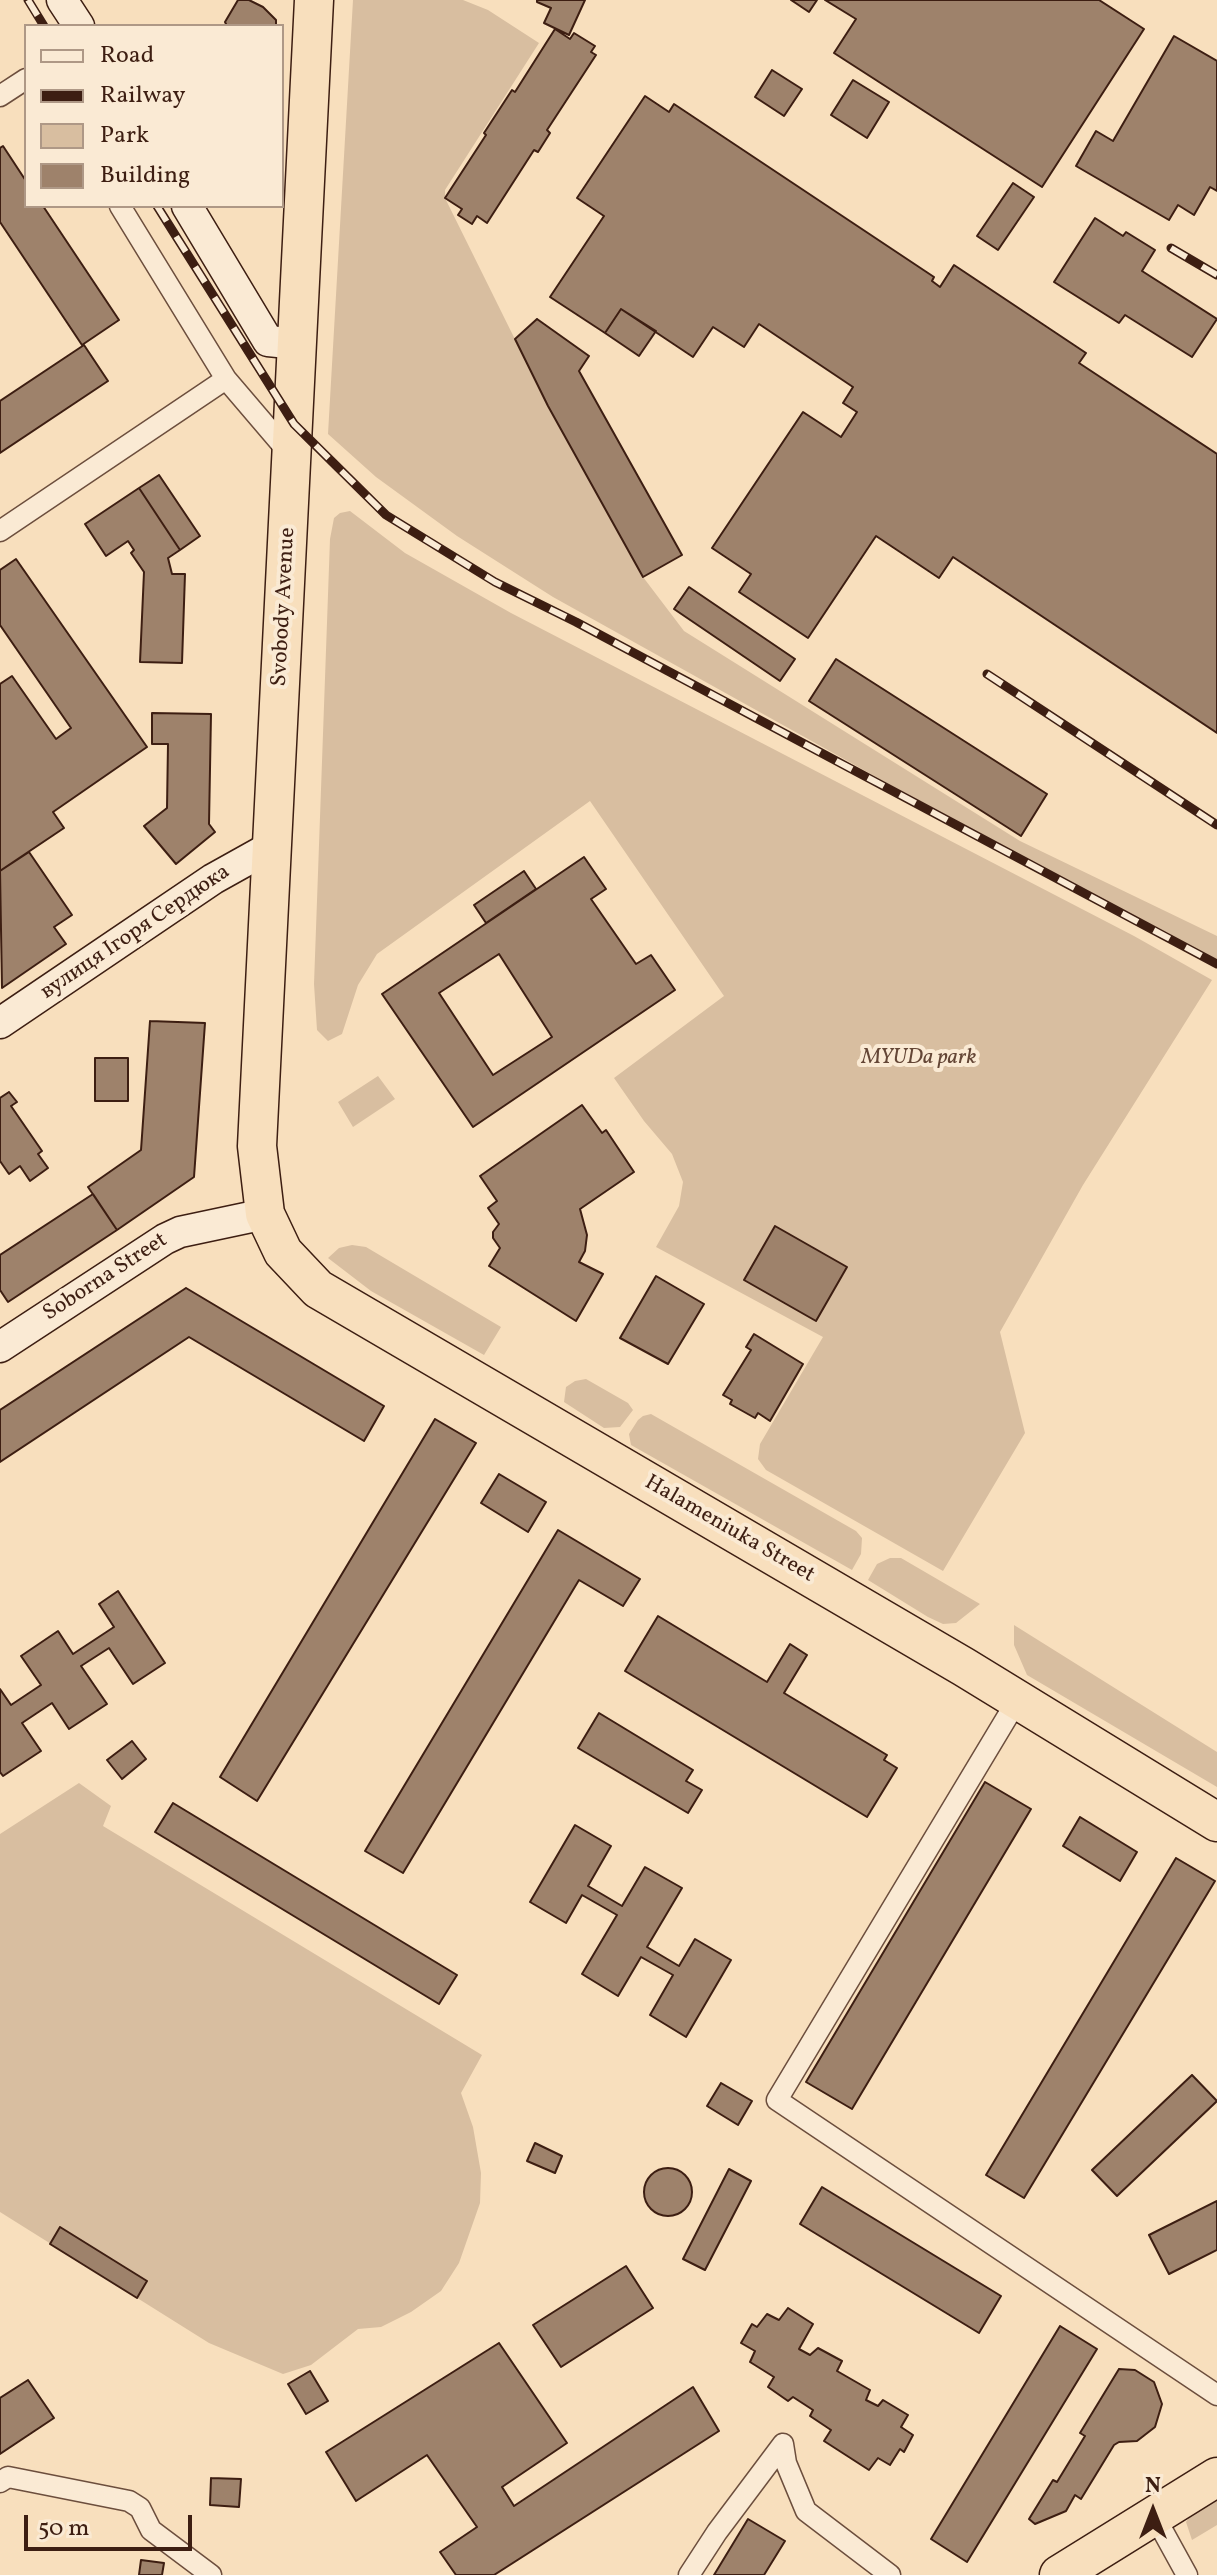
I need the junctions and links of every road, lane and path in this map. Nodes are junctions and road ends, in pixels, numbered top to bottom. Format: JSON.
{"nodes":[{"id":1,"x":62,"y":0,"type":"edge"},
{"id":2,"x":314,"y":0,"type":"edge"},
{"id":3,"x":78,"y":24,"type":"edge"},
{"id":4,"x":24,"y":80,"type":"edge"},
{"id":5,"x":0,"y":96,"type":"edge"},
{"id":6,"x":121,"y":208,"type":"edge"},
{"id":7,"x":188,"y":208,"type":"edge"},
{"id":8,"x":298,"y":344,"type":"junction"},
{"id":9,"x":226,"y":379,"type":"junction"},
{"id":10,"x":292,"y":457,"type":"junction"},
{"id":11,"x":0,"y":531,"type":"edge"},
{"id":12,"x":274,"y":845,"type":"junction"},
{"id":13,"x":0,"y":1023,"type":"edge"},
{"id":14,"x":265,"y":1214,"type":"junction"},
{"id":15,"x":0,"y":1347,"type":"edge"},
{"id":16,"x":1018,"y":1699,"type":"junction"},
{"id":17,"x":1217,"y":1822,"type":"edge"},
{"id":18,"x":1217,"y":2395,"type":"edge"},
{"id":19,"x":1217,"y":2477,"type":"edge"},
{"id":20,"x":0,"y":2482,"type":"edge"},
{"id":21,"x":1154,"y":2515,"type":"junction"},
{"id":22,"x":211,"y":2575,"type":"edge"},
{"id":23,"x":689,"y":2575,"type":"edge"},
{"id":24,"x":890,"y":2575,"type":"edge"},
{"id":25,"x":1059,"y":2575,"type":"edge"},
{"id":26,"x":1187,"y":2575,"type":"edge"}],
"edges":[{"from":1,"to":3,"type":"street"},
{"from":2,"to":8,"type":"highway","name":"Svobody Avenue"},
{"from":4,"to":5,"type":"street"},
{"from":6,"to":9,"type":"street"},
{"from":7,"to":8,"type":"street"},
{"from":8,"to":10,"type":"highway","name":"Svobody Avenue"},
{"from":9,"to":10,"type":"street"},
{"from":9,"to":11,"type":"street"},
{"from":10,"to":12,"type":"highway","name":"Svobody Avenue"},
{"from":12,"to":13,"type":"street","name":"вулиця Ігоря Сердюка"},
{"from":12,"to":14,"type":"highway","name":"Svobody Avenue"},
{"from":14,"to":15,"type":"street","name":"Soborna Street"},
{"from":14,"to":16,"type":"highway","name":"Halameniuka Street"},
{"from":16,"to":17,"type":"highway","name":"Halameniuka Street"},
{"from":16,"to":18,"type":"street"},
{"from":19,"to":21,"type":"highway"},
{"from":20,"to":22,"type":"street"},
{"from":21,"to":25,"type":"highway"},
{"from":21,"to":26,"type":"street"},
{"from":23,"to":24,"type":"street"}]}
